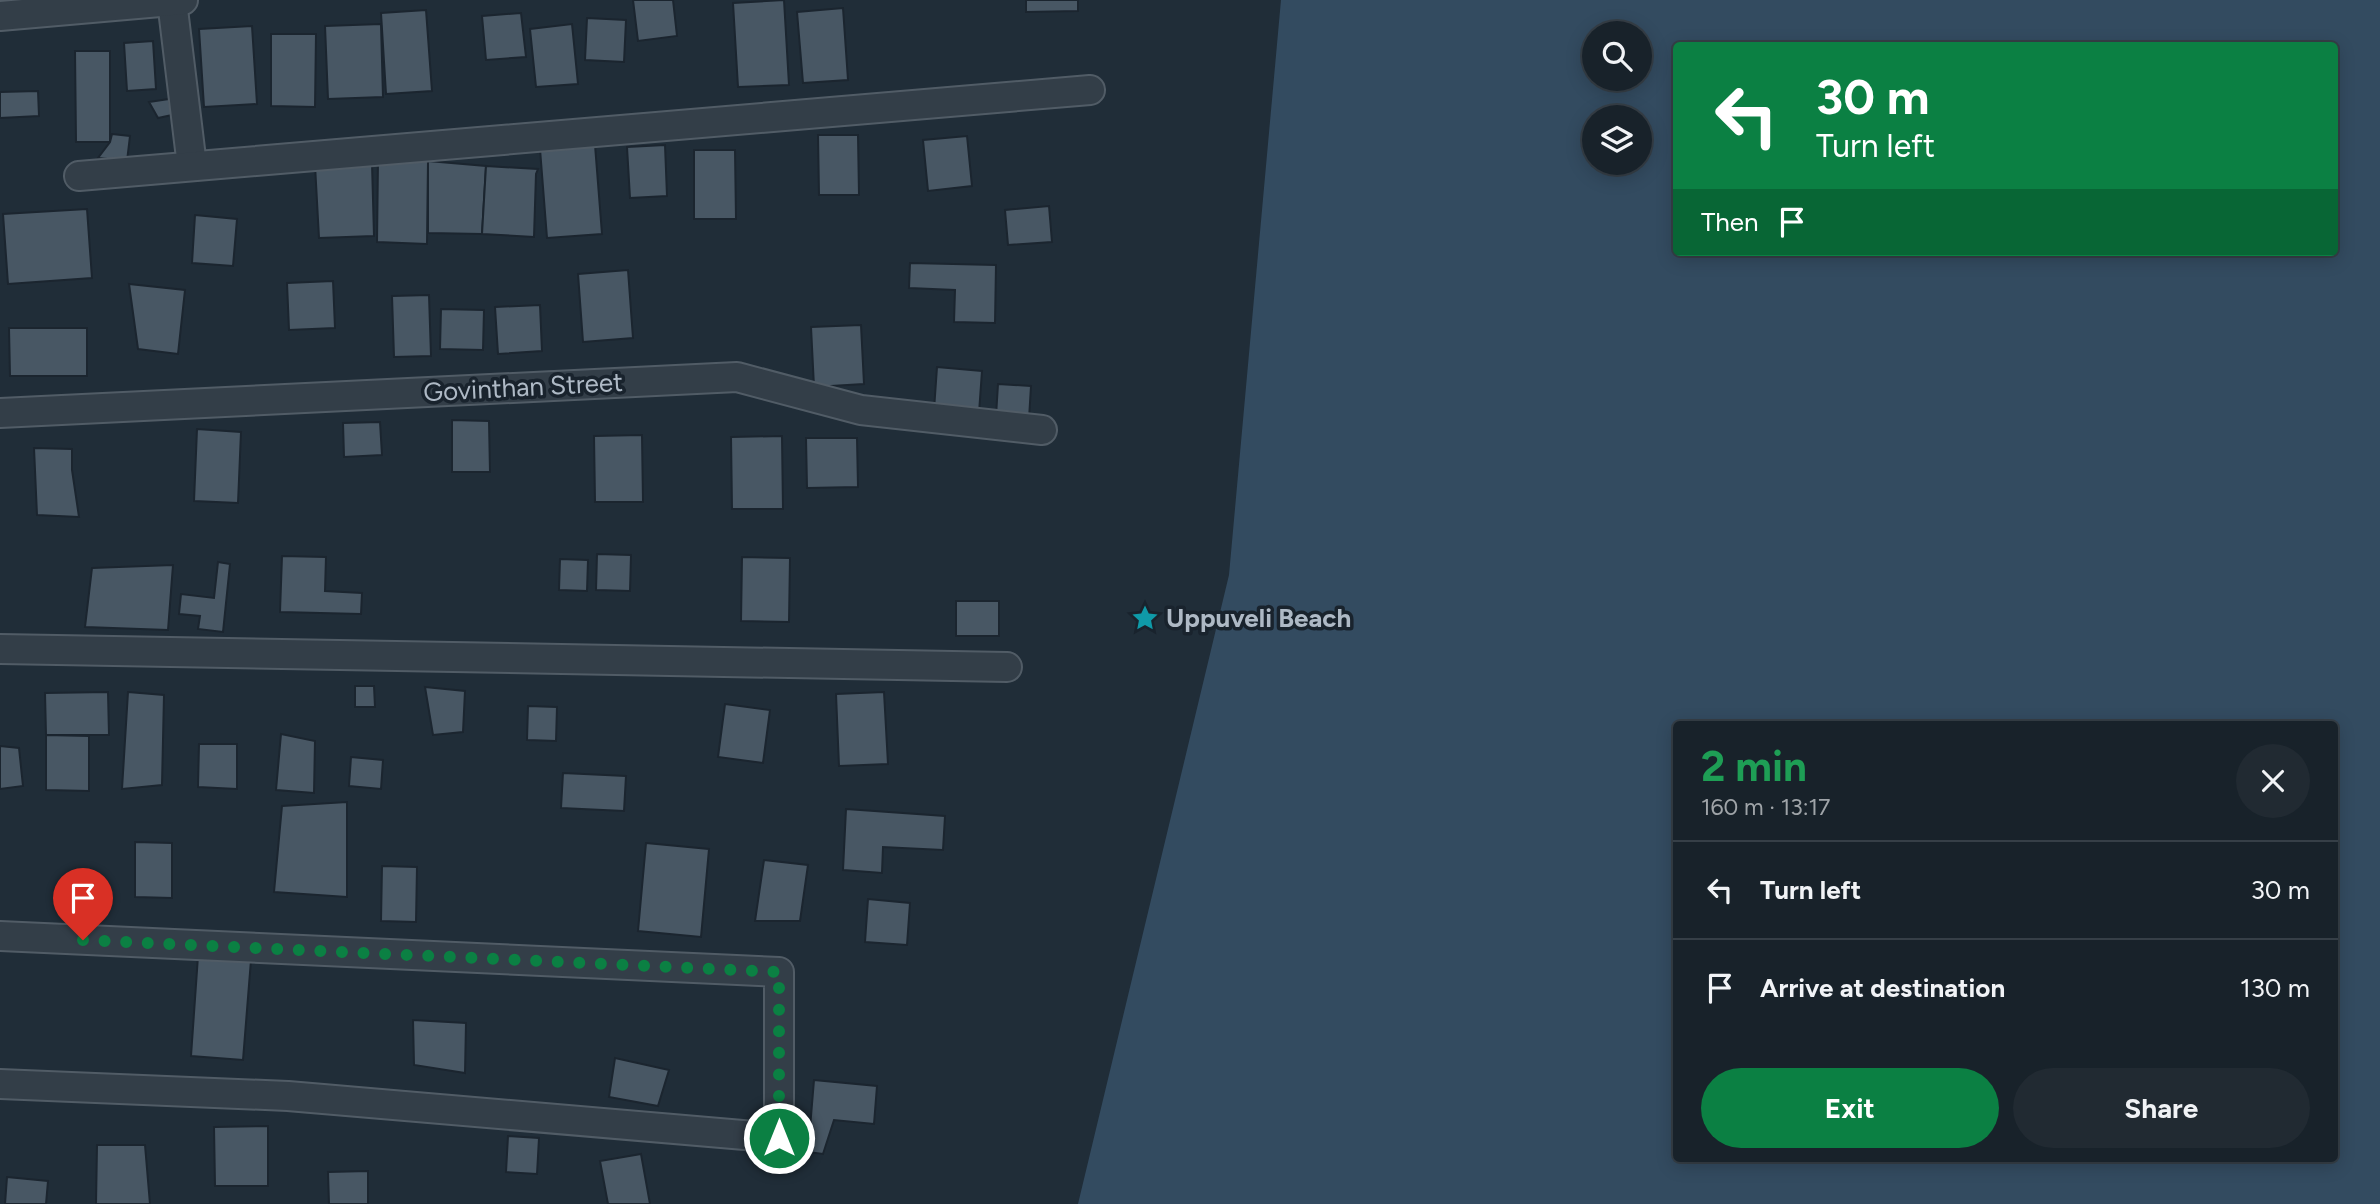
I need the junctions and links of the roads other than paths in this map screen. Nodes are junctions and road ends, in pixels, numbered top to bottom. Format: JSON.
{"nodes":[{"id":1,"x":183,"y":0,"type":"edge"},
{"id":2,"x":172,"y":1,"type":"edge"},
{"id":3,"x":0,"y":16,"type":"edge"},
{"id":4,"x":1090,"y":90,"type":"dead end"},
{"id":5,"x":192,"y":166,"type":"junction"},
{"id":6,"x":79,"y":176,"type":"dead end"},
{"id":7,"x":0,"y":413,"type":"edge"},
{"id":8,"x":1042,"y":430,"type":"dead end"},
{"id":9,"x":0,"y":649,"type":"edge"},
{"id":10,"x":1007,"y":667,"type":"dead end"},
{"id":11,"x":0,"y":936,"type":"edge"},
{"id":12,"x":0,"y":1084,"type":"edge"}],
"edges":[{"from":1,"to":2,"type":"street"},
{"from":2,"to":3,"type":"street"},
{"from":2,"to":5,"type":"street"},
{"from":4,"to":5,"type":"street"},
{"from":5,"to":6,"type":"street"},
{"from":7,"to":8,"type":"street","name":"Govinthan Street"},
{"from":9,"to":10,"type":"street"},
{"from":11,"to":12,"type":"street"}]}
